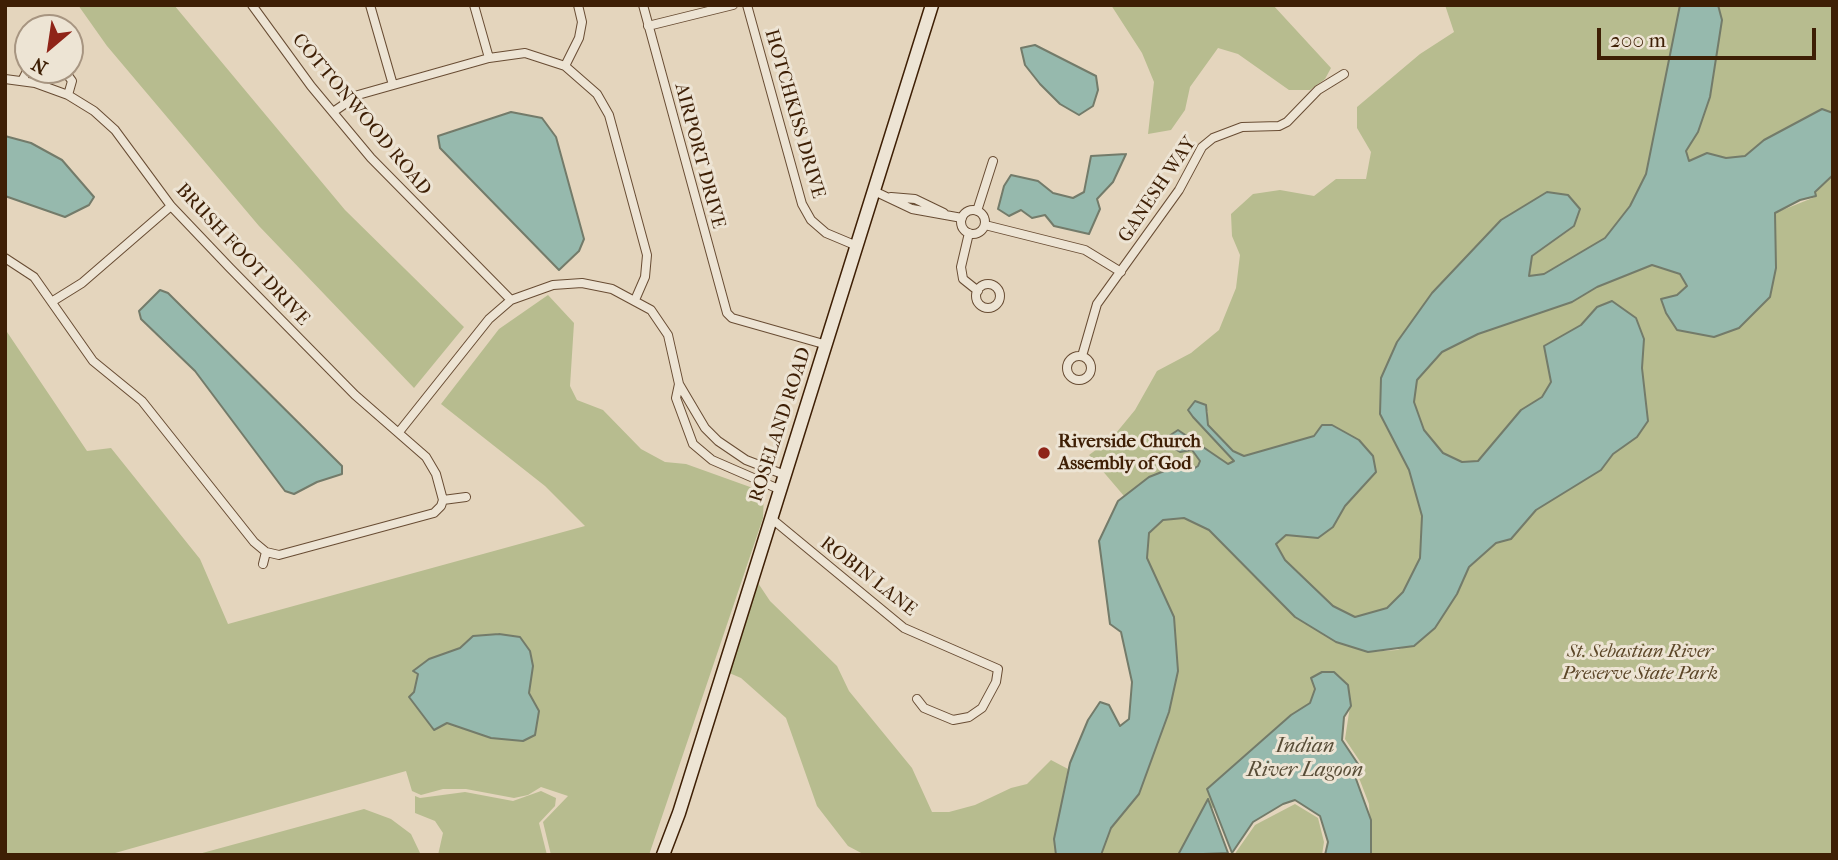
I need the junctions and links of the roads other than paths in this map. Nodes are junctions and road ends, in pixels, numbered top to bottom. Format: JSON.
{"nodes":[{"id":1,"x":252,"y":5,"type":"edge"},
{"id":2,"x":370,"y":5,"type":"edge"},
{"id":3,"x":474,"y":5,"type":"edge"},
{"id":4,"x":578,"y":5,"type":"edge"},
{"id":5,"x":643,"y":5,"type":"edge"},
{"id":6,"x":733,"y":5,"type":"edge"},
{"id":7,"x":747,"y":5,"type":"edge"},
{"id":8,"x":932,"y":5,"type":"edge"},
{"id":9,"x":648,"y":26,"type":"junction"},
{"id":10,"x":489,"y":58,"type":"junction"},
{"id":11,"x":565,"y":65,"type":"junction"},
{"id":12,"x":1344,"y":75,"type":"dead end"},
{"id":13,"x":32,"y":84,"type":"edge"},
{"id":14,"x":71,"y":84,"type":"edge"},
{"id":15,"x":393,"y":85,"type":"junction"},
{"id":16,"x":68,"y":95,"type":"junction"},
{"id":17,"x":333,"y":112,"type":"junction"},
{"id":18,"x":993,"y":161,"type":"dead end"},
{"id":19,"x":874,"y":191,"type":"junction"},
{"id":20,"x":171,"y":206,"type":"junction"},
{"id":21,"x":977,"y":211,"type":"junction"},
{"id":22,"x":962,"y":218,"type":"junction"},
{"id":23,"x":985,"y":225,"type":"junction"},
{"id":24,"x":969,"y":233,"type":"junction"},
{"id":25,"x":857,"y":246,"type":"junction"},
{"id":26,"x":5,"y":258,"type":"edge"},
{"id":27,"x":1121,"y":272,"type":"junction"},
{"id":28,"x":978,"y":291,"type":"dead end"},
{"id":29,"x":511,"y":300,"type":"junction"},
{"id":30,"x":635,"y":300,"type":"junction"},
{"id":31,"x":53,"y":301,"type":"junction"},
{"id":32,"x":827,"y":345,"type":"junction"},
{"id":33,"x":1082,"y":356,"type":"dead end"},
{"id":34,"x":679,"y":384,"type":"junction"},
{"id":35,"x":399,"y":432,"type":"junction"},
{"id":36,"x":746,"y":460,"type":"junction"},
{"id":37,"x":740,"y":474,"type":"junction"},
{"id":38,"x":785,"y":475,"type":"junction"},
{"id":39,"x":781,"y":490,"type":"junction"},
{"id":40,"x":466,"y":497,"type":"dead end"},
{"id":41,"x":443,"y":500,"type":"junction"},
{"id":42,"x":772,"y":519,"type":"junction"},
{"id":43,"x":266,"y":552,"type":"junction"},
{"id":44,"x":263,"y":564,"type":"dead end"},
{"id":45,"x":917,"y":699,"type":"dead end"},
{"id":46,"x":663,"y":855,"type":"edge"}],
"edges":[{"from":1,"to":17,"type":"street","name":"COTTONWOOD ROAD"},
{"from":2,"to":15,"type":"street"},
{"from":3,"to":10,"type":"street"},
{"from":4,"to":11,"type":"street"},
{"from":5,"to":9,"type":"street","name":"AIRPORT DRIVE"},
{"from":6,"to":9,"type":"street"},
{"from":7,"to":25,"type":"street","name":"HOTCHKISS DRIVE"},
{"from":8,"to":19,"type":"main road","name":"ROSELAND ROAD"},
{"from":9,"to":32,"type":"street","name":"AIRPORT DRIVE"},
{"from":10,"to":11,"type":"street"},
{"from":10,"to":15,"type":"street"},
{"from":11,"to":30,"type":"street"},
{"from":12,"to":27,"type":"street","name":"GANESH WAY"},
{"from":13,"to":16,"type":"street","name":"BRUSH FOOT DRIVE"},
{"from":14,"to":16,"type":"street"},
{"from":15,"to":17,"type":"street"},
{"from":16,"to":20,"type":"street","name":"BRUSH FOOT DRIVE"},
{"from":17,"to":29,"type":"street","name":"COTTONWOOD ROAD"},
{"from":18,"to":21,"type":"street"},
{"from":19,"to":22,"type":"street"},
{"from":19,"to":25,"type":"main road","name":"ROSELAND ROAD"},
{"from":20,"to":31,"type":"street"},
{"from":20,"to":35,"type":"street","name":"BRUSH FOOT DRIVE"},
{"from":21,"to":22,"type":"street"},
{"from":21,"to":23,"type":"street"},
{"from":22,"to":24,"type":"street"},
{"from":23,"to":24,"type":"street"},
{"from":23,"to":27,"type":"street"},
{"from":24,"to":28,"type":"street"},
{"from":25,"to":32,"type":"main road","name":"ROSELAND ROAD"},
{"from":26,"to":31,"type":"street"},
{"from":27,"to":33,"type":"street","name":"GANESH WAY"},
{"from":29,"to":30,"type":"street"},
{"from":29,"to":35,"type":"street"},
{"from":30,"to":34,"type":"street"},
{"from":31,"to":43,"type":"street"},
{"from":32,"to":38,"type":"main road","name":"ROSELAND ROAD"},
{"from":34,"to":36,"type":"street"},
{"from":34,"to":37,"type":"street"},
{"from":35,"to":41,"type":"street","name":"BRUSH FOOT DRIVE"},
{"from":36,"to":37,"type":"street"},
{"from":36,"to":38,"type":"street"},
{"from":37,"to":39,"type":"street"},
{"from":38,"to":39,"type":"main road","name":"ROSELAND ROAD"},
{"from":39,"to":42,"type":"main road","name":"ROSELAND ROAD"},
{"from":40,"to":41,"type":"street"},
{"from":41,"to":43,"type":"street"},
{"from":42,"to":45,"type":"street","name":"ROBIN LANE"},
{"from":42,"to":46,"type":"main road","name":"ROSELAND ROAD"},
{"from":43,"to":44,"type":"street"}]}
